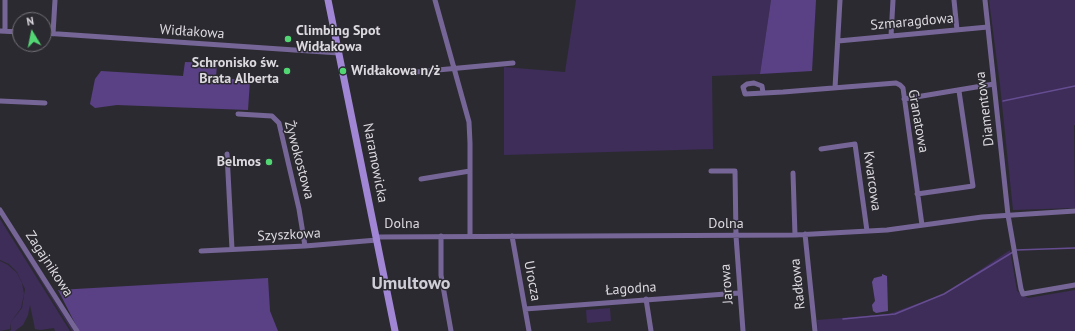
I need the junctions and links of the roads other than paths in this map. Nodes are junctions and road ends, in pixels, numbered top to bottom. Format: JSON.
{"nodes":[{"id":1,"x":5,"y":0,"type":"edge"},
{"id":2,"x":55,"y":0,"type":"edge"},
{"id":3,"x":328,"y":0,"type":"edge"},
{"id":4,"x":435,"y":0,"type":"edge"},
{"id":5,"x":840,"y":0,"type":"edge"},
{"id":6,"x":893,"y":0,"type":"edge"},
{"id":7,"x":954,"y":0,"type":"edge"},
{"id":8,"x":985,"y":0,"type":"edge"},
{"id":9,"x":988,"y":27,"type":"junction"},
{"id":10,"x":957,"y":30,"type":"junction"},
{"id":11,"x":2,"y":31,"type":"edge"},
{"id":12,"x":12,"y":32,"type":"edge"},
{"id":13,"x":53,"y":34,"type":"joint"},
{"id":14,"x":891,"y":36,"type":"junction"},
{"id":15,"x":838,"y":41,"type":"junction"},
{"id":16,"x":339,"y":54,"type":"junction"},
{"id":17,"x":513,"y":63,"type":"dead end"},
{"id":18,"x":455,"y":68,"type":"junction"},
{"id":19,"x":403,"y":71,"type":"dead end"},
{"id":20,"x":994,"y":84,"type":"junction"},
{"id":21,"x":835,"y":88,"type":"junction"},
{"id":22,"x":959,"y":91,"type":"junction"},
{"id":23,"x":763,"y":93,"type":"dead end"},
{"id":24,"x":904,"y":99,"type":"junction"},
{"id":25,"x":0,"y":101,"type":"edge"},
{"id":26,"x":45,"y":103,"type":"dead end"},
{"id":27,"x":238,"y":114,"type":"dead end"},
{"id":28,"x":821,"y":149,"type":"dead end"},
{"id":29,"x":227,"y":154,"type":"dead end"},
{"id":30,"x":470,"y":171,"type":"junction"},
{"id":31,"x":711,"y":171,"type":"dead end"},
{"id":32,"x":793,"y":173,"type":"dead end"},
{"id":33,"x":421,"y":179,"type":"dead end"},
{"id":34,"x":917,"y":194,"type":"junction"},
{"id":35,"x":0,"y":210,"type":"edge"},
{"id":36,"x":1075,"y":211,"type":"edge"},
{"id":37,"x":1008,"y":215,"type":"junction"},
{"id":38,"x":922,"y":225,"type":"junction"},
{"id":39,"x":867,"y":231,"type":"junction"},
{"id":40,"x":805,"y":234,"type":"junction"},
{"id":41,"x":795,"y":235,"type":"junction"},
{"id":42,"x":441,"y":236,"type":"junction"},
{"id":43,"x":470,"y":236,"type":"junction"},
{"id":44,"x":512,"y":236,"type":"junction"},
{"id":45,"x":736,"y":236,"type":"junction"},
{"id":46,"x":377,"y":238,"type":"junction"},
{"id":47,"x":306,"y":246,"type":"junction"},
{"id":48,"x":232,"y":249,"type":"junction"},
{"id":49,"x":201,"y":251,"type":"dead end"},
{"id":50,"x":1075,"y":285,"type":"edge"},
{"id":51,"x":739,"y":293,"type":"junction"},
{"id":52,"x":646,"y":299,"type":"junction"},
{"id":53,"x":525,"y":309,"type":"junction"},
{"id":54,"x":77,"y":331,"type":"edge"},
{"id":55,"x":395,"y":331,"type":"edge"},
{"id":56,"x":451,"y":331,"type":"edge"},
{"id":57,"x":529,"y":331,"type":"edge"},
{"id":58,"x":651,"y":331,"type":"edge"},
{"id":59,"x":743,"y":331,"type":"edge"},
{"id":60,"x":815,"y":331,"type":"edge"}],
"edges":[{"from":1,"to":11,"type":"street"},
{"from":2,"to":13,"type":"street"},
{"from":3,"to":16,"type":"street","name":"Naramowicka"},
{"from":4,"to":18,"type":"street"},
{"from":5,"to":15,"type":"street"},
{"from":6,"to":14,"type":"street"},
{"from":7,"to":10,"type":"street"},
{"from":8,"to":9,"type":"street","name":"Diamentowa"},
{"from":9,"to":10,"type":"street","name":"Szmaragdowa"},
{"from":9,"to":20,"type":"street","name":"Diamentowa"},
{"from":10,"to":14,"type":"street","name":"Szmaragdowa"},
{"from":11,"to":12,"type":"street"},
{"from":13,"to":16,"type":"street","name":"Widłakowa"},
{"from":14,"to":15,"type":"street","name":"Szmaragdowa"},
{"from":15,"to":21,"type":"street"},
{"from":16,"to":46,"type":"street","name":"Naramowicka"},
{"from":17,"to":18,"type":"street"},
{"from":18,"to":19,"type":"street"},
{"from":18,"to":30,"type":"street"},
{"from":20,"to":22,"type":"street"},
{"from":20,"to":37,"type":"street","name":"Diamentowa"},
{"from":21,"to":23,"type":"street","name":"Granatowa"},
{"from":21,"to":24,"type":"street","name":"Granatowa"},
{"from":22,"to":24,"type":"street"},
{"from":22,"to":34,"type":"street"},
{"from":24,"to":34,"type":"street","name":"Granatowa"},
{"from":25,"to":26,"type":"street"},
{"from":27,"to":47,"type":"street","name":"Żywokostowa"},
{"from":28,"to":39,"type":"street","name":"Kwarcowa"},
{"from":29,"to":48,"type":"street"},
{"from":30,"to":33,"type":"street"},
{"from":30,"to":43,"type":"street"},
{"from":31,"to":45,"type":"street","name":"Jarowa"},
{"from":32,"to":41,"type":"street"},
{"from":34,"to":38,"type":"street","name":"Granatowa"},
{"from":35,"to":54,"type":"street","name":"Zagajnikowa"},
{"from":36,"to":37,"type":"street","name":"Dolna"},
{"from":37,"to":38,"type":"street","name":"Dolna"},
{"from":37,"to":50,"type":"street","name":"Diamentowa"},
{"from":38,"to":39,"type":"street","name":"Dolna"},
{"from":39,"to":40,"type":"street","name":"Dolna"},
{"from":40,"to":41,"type":"street","name":"Dolna"},
{"from":40,"to":60,"type":"street","name":"Radłowa"},
{"from":41,"to":45,"type":"street","name":"Dolna"},
{"from":42,"to":43,"type":"street","name":"Dolna"},
{"from":42,"to":46,"type":"street","name":"Dolna"},
{"from":42,"to":56,"type":"street"},
{"from":43,"to":44,"type":"street","name":"Dolna"},
{"from":44,"to":45,"type":"street","name":"Dolna"},
{"from":44,"to":53,"type":"street","name":"Urocza"},
{"from":45,"to":51,"type":"street","name":"Jarowa"},
{"from":46,"to":47,"type":"street","name":"Szyszkowa"},
{"from":46,"to":55,"type":"street","name":"Naramowicka"},
{"from":47,"to":48,"type":"street","name":"Szyszkowa"},
{"from":48,"to":49,"type":"street","name":"Szyszkowa"},
{"from":51,"to":52,"type":"street","name":"Łagodna"},
{"from":51,"to":59,"type":"street","name":"Jarowa"},
{"from":52,"to":53,"type":"street","name":"Łagodna"},
{"from":52,"to":58,"type":"street"},
{"from":53,"to":57,"type":"street","name":"Urocza"}]}
